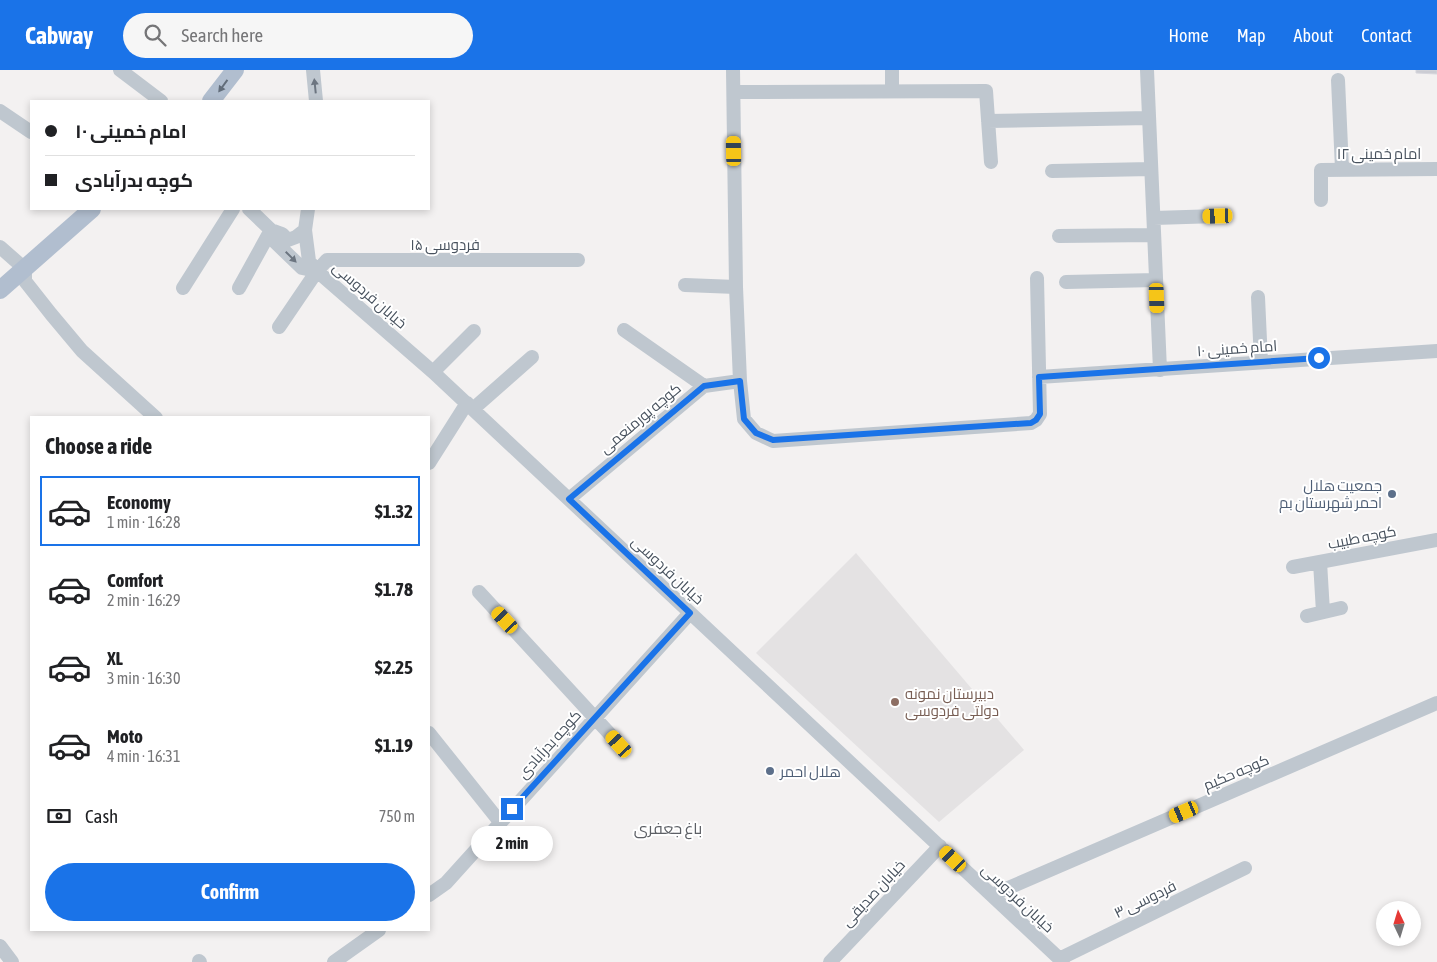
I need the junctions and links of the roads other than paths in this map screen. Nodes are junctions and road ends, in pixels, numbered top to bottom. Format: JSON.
{"nodes":[{"id":1,"x":120,"y":70,"type":"edge"},
{"id":2,"x":234,"y":70,"type":"edge"},
{"id":3,"x":313,"y":70,"type":"edge"},
{"id":4,"x":733,"y":70,"type":"edge"},
{"id":5,"x":892,"y":70,"type":"edge"},
{"id":6,"x":1147,"y":70,"type":"edge"},
{"id":7,"x":1338,"y":80,"type":"dead end"},
{"id":8,"x":892,"y":91,"type":"junction"},
{"id":9,"x":734,"y":92,"type":"junction"},
{"id":10,"x":160,"y":100,"type":"edge"},
{"id":11,"x":212,"y":100,"type":"edge"},
{"id":12,"x":316,"y":100,"type":"edge"},
{"id":13,"x":0,"y":111,"type":"edge"},
{"id":14,"x":1149,"y":118,"type":"junction"},
{"id":15,"x":988,"y":121,"type":"junction"},
{"id":16,"x":30,"y":131,"type":"edge"},
{"id":17,"x":991,"y":162,"type":"dead end"},
{"id":18,"x":1151,"y":169,"type":"junction"},
{"id":19,"x":1342,"y":169,"type":"junction"},
{"id":20,"x":1437,"y":169,"type":"edge"},
{"id":21,"x":1052,"y":171,"type":"dead end"},
{"id":22,"x":1321,"y":200,"type":"dead end"},
{"id":23,"x":91,"y":210,"type":"edge"},
{"id":24,"x":232,"y":210,"type":"edge"},
{"id":25,"x":250,"y":210,"type":"edge"},
{"id":26,"x":308,"y":210,"type":"edge"},
{"id":27,"x":1218,"y":216,"type":"dead end"},
{"id":28,"x":1154,"y":218,"type":"junction"},
{"id":29,"x":271,"y":230,"type":"junction"},
{"id":30,"x":305,"y":230,"type":"junction"},
{"id":31,"x":1154,"y":235,"type":"junction"},
{"id":32,"x":1058,"y":236,"type":"dead end"},
{"id":33,"x":0,"y":246,"type":"edge"},
{"id":34,"x":578,"y":260,"type":"dead end"},
{"id":35,"x":25,"y":268,"type":"junction"},
{"id":36,"x":316,"y":271,"type":"junction"},
{"id":37,"x":1037,"y":278,"type":"dead end"},
{"id":38,"x":1156,"y":280,"type":"junction"},
{"id":39,"x":1066,"y":282,"type":"dead end"},
{"id":40,"x":685,"y":286,"type":"dead end"},
{"id":41,"x":736,"y":287,"type":"junction"},
{"id":42,"x":182,"y":288,"type":"dead end"},
{"id":43,"x":239,"y":288,"type":"dead end"},
{"id":44,"x":0,"y":290,"type":"edge"},
{"id":45,"x":1258,"y":297,"type":"dead end"},
{"id":46,"x":279,"y":327,"type":"dead end"},
{"id":47,"x":624,"y":330,"type":"dead end"},
{"id":48,"x":474,"y":332,"type":"dead end"},
{"id":49,"x":1437,"y":351,"type":"edge"},
{"id":50,"x":532,"y":357,"type":"dead end"},
{"id":51,"x":1261,"y":362,"type":"junction"},
{"id":52,"x":1160,"y":370,"type":"junction"},
{"id":53,"x":433,"y":372,"type":"junction"},
{"id":54,"x":1039,"y":377,"type":"junction"},
{"id":55,"x":740,"y":381,"type":"junction"},
{"id":56,"x":704,"y":386,"type":"junction"},
{"id":57,"x":470,"y":406,"type":"junction"},
{"id":58,"x":154,"y":416,"type":"edge"},
{"id":59,"x":430,"y":462,"type":"edge"},
{"id":60,"x":569,"y":499,"type":"junction"},
{"id":61,"x":1437,"y":540,"type":"edge"},
{"id":62,"x":1320,"y":562,"type":"junction"},
{"id":63,"x":1293,"y":567,"type":"dead end"},
{"id":64,"x":479,"y":592,"type":"dead end"},
{"id":65,"x":1340,"y":608,"type":"dead end"},
{"id":66,"x":1324,"y":612,"type":"junction"},
{"id":67,"x":690,"y":613,"type":"junction"},
{"id":68,"x":1307,"y":616,"type":"dead end"},
{"id":69,"x":1437,"y":703,"type":"edge"},
{"id":70,"x":595,"y":718,"type":"junction"},
{"id":71,"x":430,"y":734,"type":"edge"},
{"id":72,"x":619,"y":744,"type":"dead end"},
{"id":73,"x":500,"y":822,"type":"junction"},
{"id":74,"x":940,"y":846,"type":"junction"},
{"id":75,"x":1245,"y":868,"type":"dead end"},
{"id":76,"x":430,"y":893,"type":"edge"},
{"id":77,"x":992,"y":895,"type":"junction"},
{"id":78,"x":378,"y":931,"type":"edge"},
{"id":79,"x":0,"y":946,"type":"edge"},
{"id":80,"x":1061,"y":960,"type":"edge"},
{"id":81,"x":12,"y":962,"type":"edge"},
{"id":82,"x":334,"y":962,"type":"edge"},
{"id":83,"x":830,"y":962,"type":"edge"}],
"edges":[{"from":1,"to":10,"type":"street"},
{"from":2,"to":11,"type":"main road","one_way":true},
{"from":12,"to":3,"type":"street","one_way":true},
{"from":4,"to":9,"type":"street"},
{"from":5,"to":8,"type":"street"},
{"from":6,"to":14,"type":"street"},
{"from":7,"to":19,"type":"street"},
{"from":8,"to":9,"type":"street"},
{"from":8,"to":15,"type":"street"},
{"from":9,"to":41,"type":"street"},
{"from":13,"to":16,"type":"street"},
{"from":14,"to":15,"type":"street"},
{"from":14,"to":18,"type":"street"},
{"from":15,"to":17,"type":"street"},
{"from":18,"to":21,"type":"street"},
{"from":18,"to":28,"type":"street"},
{"from":19,"to":20,"type":"street","name":"امام خمینی ۱۲"},
{"from":19,"to":22,"type":"street","name":"امام خمینی ۱۲"},
{"from":23,"to":35,"type":"main road"},
{"from":24,"to":42,"type":"street"},
{"from":25,"to":29,"type":"street","name":"خیابان فردوسی"},
{"from":26,"to":30,"type":"street"},
{"from":27,"to":28,"type":"street"},
{"from":28,"to":31,"type":"street"},
{"from":29,"to":30,"type":"street"},
{"from":29,"to":36,"type":"street","name":"خیابان فردوسی","one_way":true},
{"from":29,"to":43,"type":"street"},
{"from":30,"to":36,"type":"street"},
{"from":31,"to":32,"type":"street"},
{"from":31,"to":38,"type":"street"},
{"from":33,"to":35,"type":"street"},
{"from":34,"to":36,"type":"street","name":"فردوسی ۱۵"},
{"from":35,"to":44,"type":"main road"},
{"from":35,"to":58,"type":"street"},
{"from":36,"to":46,"type":"street"},
{"from":36,"to":53,"type":"street","name":"خیابان فردوسی"},
{"from":37,"to":54,"type":"street"},
{"from":38,"to":39,"type":"street"},
{"from":38,"to":52,"type":"street"},
{"from":40,"to":41,"type":"street"},
{"from":41,"to":55,"type":"street"},
{"from":45,"to":51,"type":"street"},
{"from":47,"to":56,"type":"street"},
{"from":48,"to":53,"type":"street"},
{"from":49,"to":51,"type":"street","name":"امام خمینی ۱۰"},
{"from":50,"to":57,"type":"street"},
{"from":51,"to":52,"type":"street","name":"امام خمینی ۱۰"},
{"from":52,"to":54,"type":"street","name":"امام خمینی ۱۰"},
{"from":53,"to":57,"type":"street","name":"خیابان فردوسی"},
{"from":54,"to":55,"type":"street"},
{"from":55,"to":56,"type":"street","name":"کوچه پورمنعمی"},
{"from":56,"to":60,"type":"street","name":"کوچه پورمنعمی"},
{"from":57,"to":59,"type":"street"},
{"from":57,"to":60,"type":"street","name":"خیابان فردوسی"},
{"from":60,"to":67,"type":"street","name":"خیابان فردوسی"},
{"from":61,"to":62,"type":"street","name":"کوچه طبیب"},
{"from":62,"to":63,"type":"street","name":"کوچه طبیب"},
{"from":62,"to":66,"type":"street"},
{"from":64,"to":70,"type":"street"},
{"from":65,"to":66,"type":"street"},
{"from":66,"to":68,"type":"street"},
{"from":67,"to":70,"type":"street","name":"کوچه بدرآبادی"},
{"from":67,"to":74,"type":"street","name":"خیابان فردوسی"},
{"from":69,"to":77,"type":"street","name":"کوچه حکیم"},
{"from":70,"to":72,"type":"street"},
{"from":70,"to":73,"type":"street","name":"کوچه بدرآبادی"},
{"from":71,"to":73,"type":"street"},
{"from":73,"to":76,"type":"street","name":"کوچه بدرآبادی"},
{"from":74,"to":77,"type":"street","name":"خیابان فردوسی"},
{"from":74,"to":83,"type":"street","name":"خیابان صدیقی"},
{"from":75,"to":80,"type":"street","name":"فردوسی ۳"},
{"from":77,"to":80,"type":"street","name":"خیابان فردوسی"},
{"from":78,"to":82,"type":"street"},
{"from":79,"to":81,"type":"street"}]}
